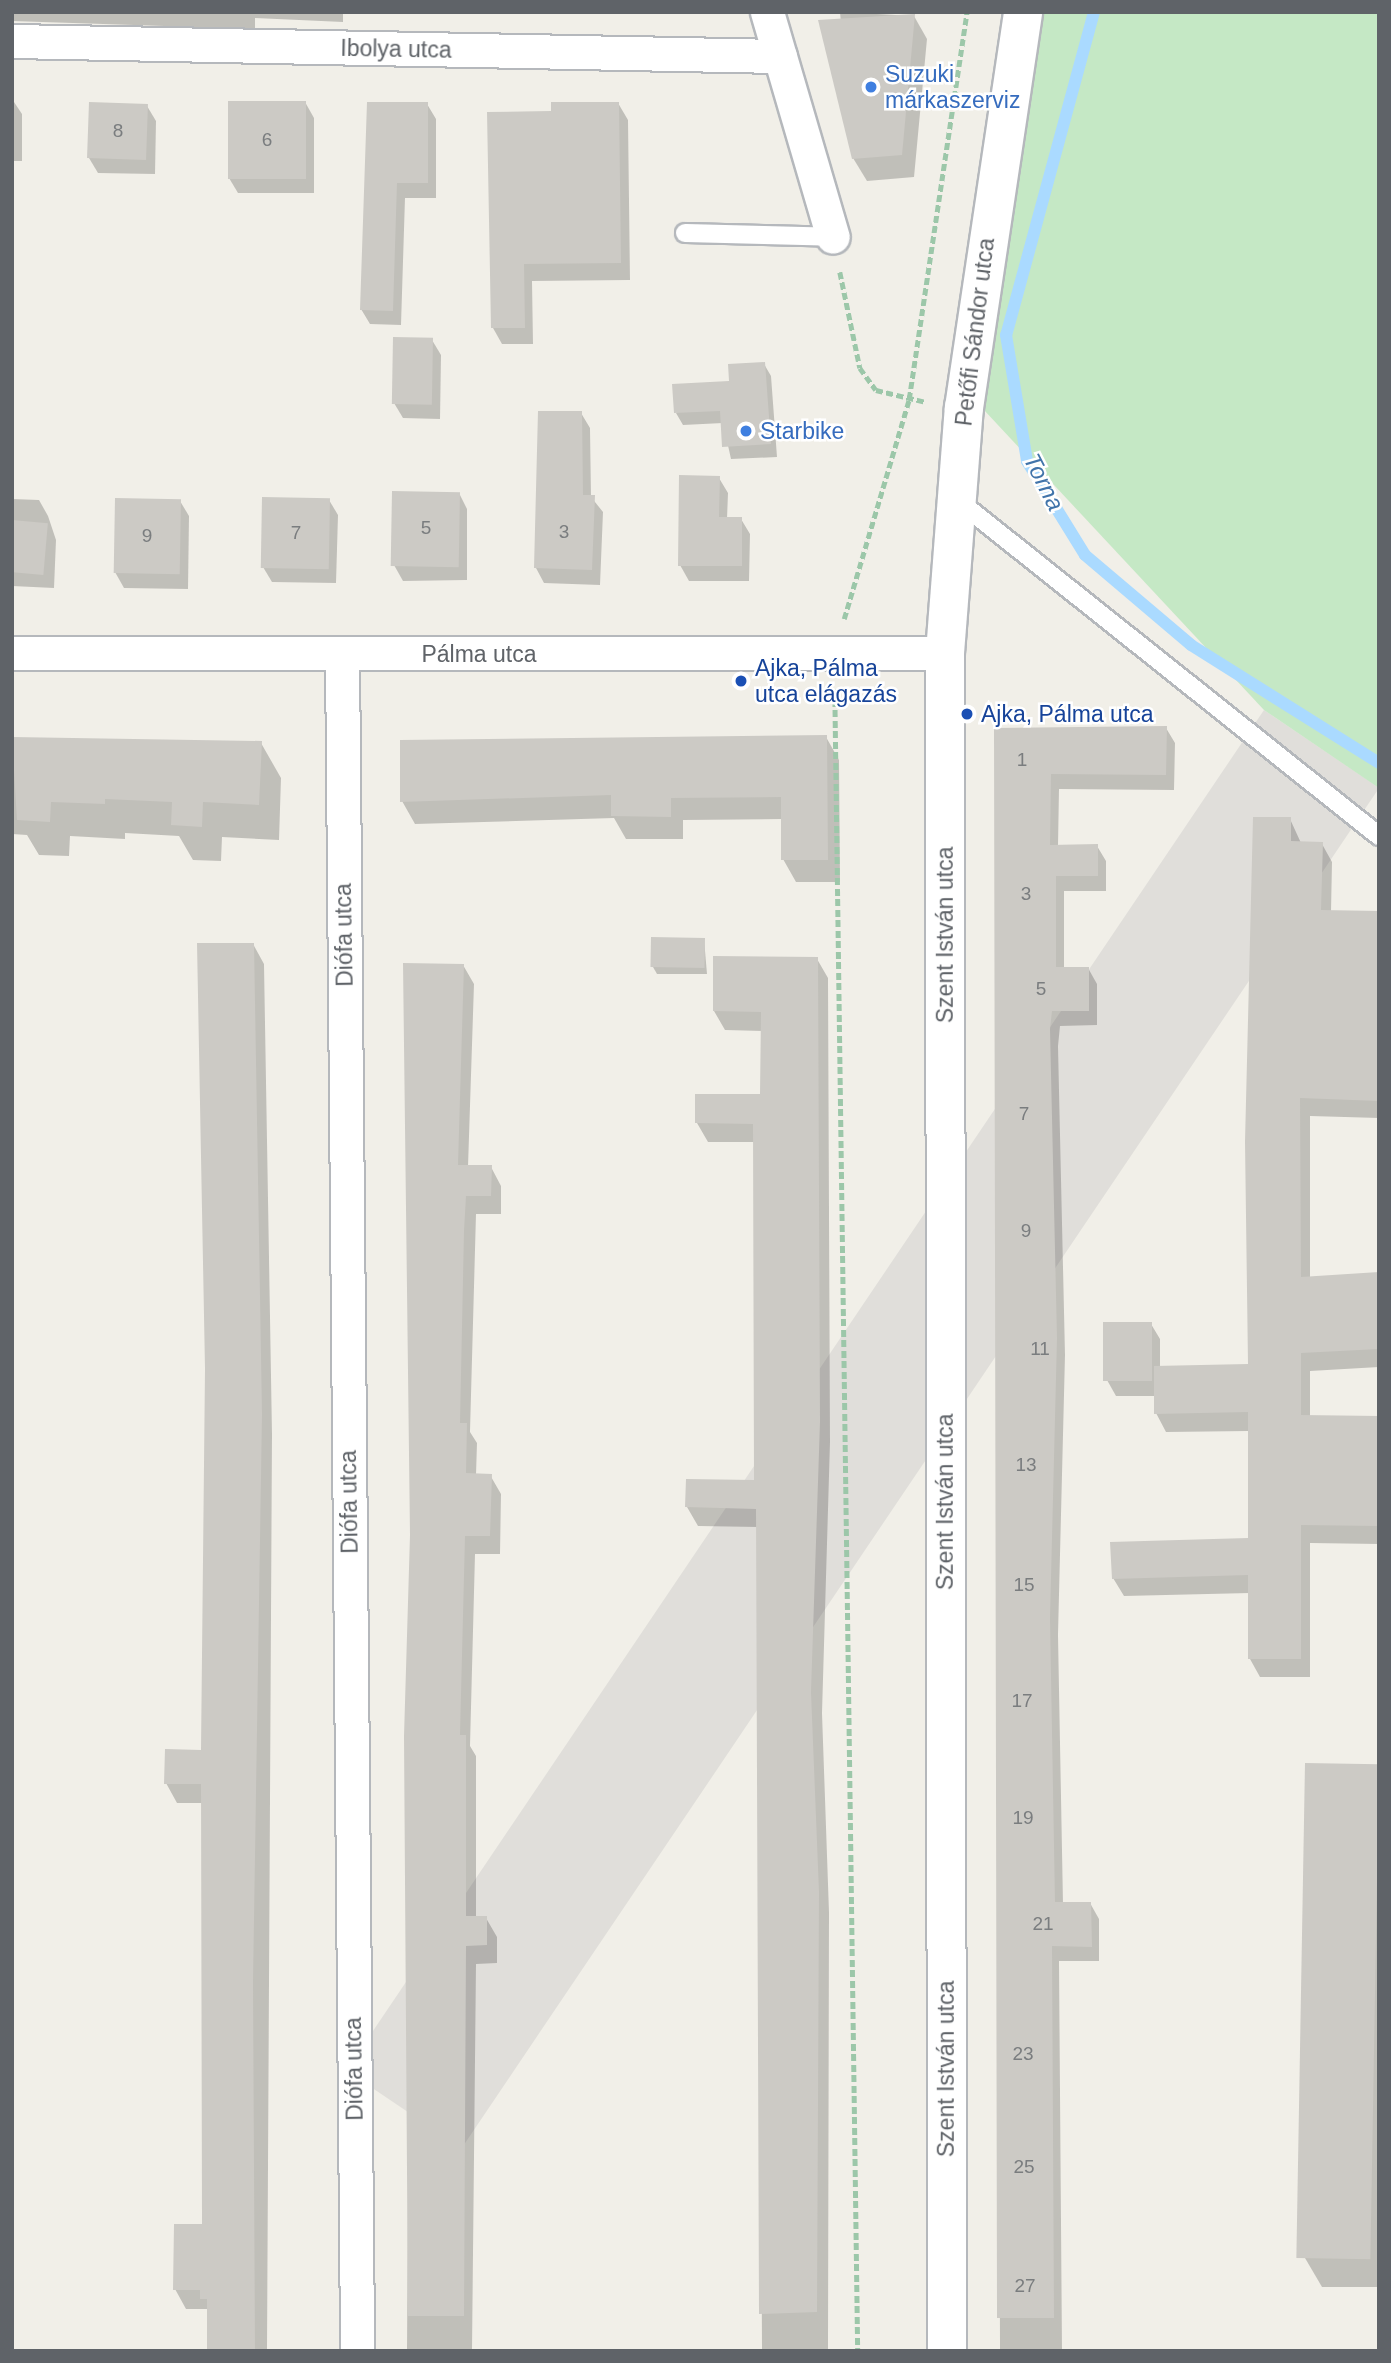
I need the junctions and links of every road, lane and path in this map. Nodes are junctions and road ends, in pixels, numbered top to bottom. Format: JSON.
{"nodes":[{"id":1,"x":767,"y":12,"type":"edge"},
{"id":2,"x":967,"y":12,"type":"edge"},
{"id":3,"x":1023,"y":12,"type":"edge"},
{"id":4,"x":12,"y":41,"type":"edge"},
{"id":5,"x":780,"y":56,"type":"junction"},
{"id":6,"x":685,"y":233,"type":"dead end"},
{"id":7,"x":833,"y":237,"type":"junction"},
{"id":8,"x":909,"y":399,"type":"junction"},
{"id":9,"x":964,"y":408,"type":"junction"},
{"id":10,"x":956,"y":499,"type":"junction"},
{"id":11,"x":12,"y":653,"type":"edge"},
{"id":12,"x":834,"y":653,"type":"junction"},
{"id":13,"x":945,"y":653,"type":"junction"},
{"id":14,"x":341,"y":654,"type":"junction"},
{"id":15,"x":1379,"y":836,"type":"edge"},
{"id":16,"x":356,"y":2351,"type":"edge"},
{"id":17,"x":858,"y":2351,"type":"edge"},
{"id":18,"x":947,"y":2351,"type":"edge"}],
"edges":[{"from":1,"to":5,"type":"street"},
{"from":2,"to":8,"type":"path"},
{"from":3,"to":9,"type":"main road","name":"Petőfi Sándor utca"},
{"from":4,"to":5,"type":"street","name":"Ibolya utca"},
{"from":5,"to":7,"type":"street"},
{"from":6,"to":7,"type":"lane"},
{"from":7,"to":8,"type":"path"},
{"from":8,"to":9,"type":"path"},
{"from":8,"to":12,"type":"path"},
{"from":9,"to":10,"type":"main road","name":"Petőfi Sándor utca"},
{"from":10,"to":13,"type":"main road","name":"Petőfi Sándor utca"},
{"from":10,"to":15,"type":"lane"},
{"from":11,"to":14,"type":"street","name":"Pálma utca"},
{"from":12,"to":13,"type":"street","name":"Pálma utca"},
{"from":12,"to":14,"type":"street","name":"Pálma utca"},
{"from":12,"to":17,"type":"path"},
{"from":13,"to":18,"type":"main road","name":"Szent István utca"},
{"from":14,"to":16,"type":"street","name":"Diófa utca"}]}
